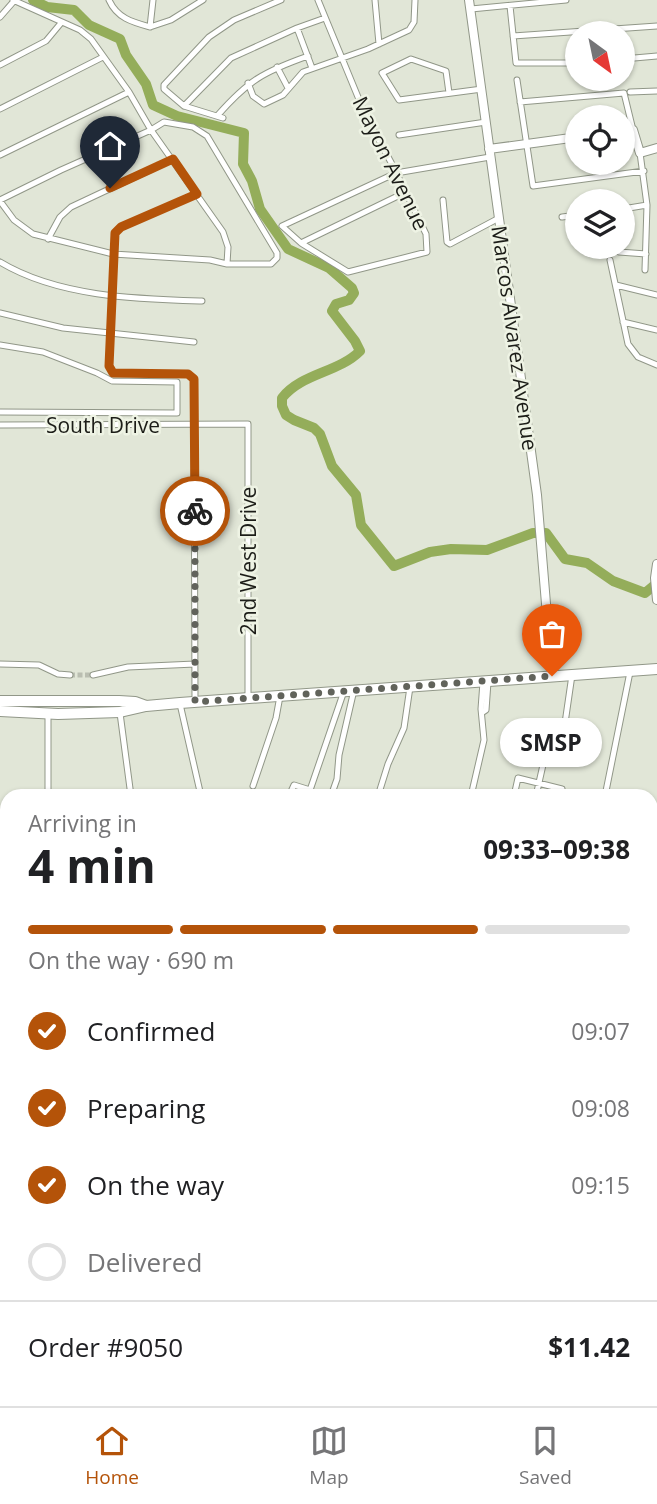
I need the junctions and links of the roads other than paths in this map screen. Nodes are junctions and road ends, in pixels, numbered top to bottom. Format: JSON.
{"nodes":[{"id":1,"x":108,"y":0,"type":"edge"},
{"id":2,"x":153,"y":0,"type":"edge"},
{"id":3,"x":203,"y":0,"type":"edge"},
{"id":4,"x":281,"y":0,"type":"edge"},
{"id":5,"x":318,"y":0,"type":"edge"},
{"id":6,"x":375,"y":0,"type":"edge"},
{"id":7,"x":415,"y":0,"type":"edge"},
{"id":8,"x":566,"y":0,"type":"edge"},
{"id":9,"x":13,"y":1,"type":"edge"},
{"id":10,"x":549,"y":1,"type":"edge"},
{"id":11,"x":470,"y":5,"type":"edge"},
{"id":12,"x":510,"y":6,"type":"junction"},
{"id":13,"x":0,"y":17,"type":"edge"},
{"id":14,"x":325,"y":18,"type":"junction"},
{"id":15,"x":61,"y":23,"type":"junction"},
{"id":16,"x":657,"y":26,"type":"edge"},
{"id":17,"x":150,"y":27,"type":"junction"},
{"id":18,"x":296,"y":28,"type":"junction"},
{"id":19,"x":513,"y":36,"type":"junction"},
{"id":20,"x":379,"y":44,"type":"junction"},
{"id":21,"x":308,"y":55,"type":"junction"},
{"id":22,"x":657,"y":56,"type":"edge"},
{"id":23,"x":103,"y":57,"type":"junction"},
{"id":24,"x":635,"y":58,"type":"edge"},
{"id":25,"x":343,"y":59,"type":"junction"},
{"id":26,"x":565,"y":63,"type":"edge"},
{"id":27,"x":0,"y":65,"type":"edge"},
{"id":28,"x":277,"y":67,"type":"junction"},
{"id":29,"x":312,"y":68,"type":"junction"},
{"id":30,"x":517,"y":80,"type":"dead end"},
{"id":31,"x":248,"y":83,"type":"junction"},
{"id":32,"x":288,"y":88,"type":"junction"},
{"id":33,"x":482,"y":89,"type":"junction"},
{"id":34,"x":657,"y":91,"type":"edge"},
{"id":35,"x":129,"y":92,"type":"junction"},
{"id":36,"x":627,"y":92,"type":"junction"},
{"id":37,"x":449,"y":93,"type":"junction"},
{"id":38,"x":520,"y":102,"type":"junction"},
{"id":39,"x":629,"y":105,"type":"edge"},
{"id":40,"x":184,"y":106,"type":"junction"},
{"id":41,"x":0,"y":109,"type":"edge"},
{"id":42,"x":486,"y":122,"type":"junction"},
{"id":43,"x":151,"y":130,"type":"junction"},
{"id":44,"x":399,"y":135,"type":"dead end"},
{"id":45,"x":635,"y":137,"type":"edge"},
{"id":46,"x":565,"y":139,"type":"edge"},
{"id":47,"x":526,"y":144,"type":"junction"},
{"id":48,"x":657,"y":148,"type":"edge"},
{"id":49,"x":490,"y":153,"type":"junction"},
{"id":50,"x":640,"y":153,"type":"junction"},
{"id":51,"x":0,"y":155,"type":"edge"},
{"id":52,"x":173,"y":159,"type":"junction"},
{"id":53,"x":644,"y":172,"type":"junction"},
{"id":54,"x":396,"y":173,"type":"junction"},
{"id":55,"x":404,"y":193,"type":"junction"},
{"id":56,"x":197,"y":194,"type":"junction"},
{"id":57,"x":443,"y":200,"type":"dead end"},
{"id":58,"x":0,"y":201,"type":"edge"},
{"id":59,"x":647,"y":205,"type":"junction"},
{"id":60,"x":635,"y":207,"type":"edge"},
{"id":61,"x":562,"y":217,"type":"dead end"},
{"id":62,"x":565,"y":217,"type":"edge"},
{"id":63,"x":499,"y":218,"type":"junction"},
{"id":64,"x":48,"y":239,"type":"junction"},
{"id":65,"x":301,"y":243,"type":"junction"},
{"id":66,"x":635,"y":252,"type":"edge"},
{"id":67,"x":113,"y":254,"type":"junction"},
{"id":68,"x":646,"y":254,"type":"junction"},
{"id":69,"x":610,"y":260,"type":"dead end"},
{"id":70,"x":0,"y":262,"type":"edge"},
{"id":71,"x":227,"y":264,"type":"junction"},
{"id":72,"x":645,"y":270,"type":"dead end"},
{"id":73,"x":616,"y":285,"type":"junction"},
{"id":74,"x":657,"y":295,"type":"edge"},
{"id":75,"x":111,"y":298,"type":"junction"},
{"id":76,"x":202,"y":301,"type":"dead end"},
{"id":77,"x":0,"y":313,"type":"edge"},
{"id":78,"x":623,"y":322,"type":"junction"},
{"id":79,"x":657,"y":330,"type":"edge"},
{"id":80,"x":111,"y":335,"type":"junction"},
{"id":81,"x":194,"y":342,"type":"dead end"},
{"id":82,"x":0,"y":345,"type":"edge"},
{"id":83,"x":657,"y":365,"type":"edge"},
{"id":84,"x":0,"y":412,"type":"edge"},
{"id":85,"x":79,"y":412,"type":"junction"},
{"id":86,"x":195,"y":424,"type":"junction"},
{"id":87,"x":248,"y":424,"type":"joint"},
{"id":88,"x":0,"y":425,"type":"edge"},
{"id":89,"x":79,"y":425,"type":"junction"},
{"id":90,"x":657,"y":564,"type":"edge"},
{"id":91,"x":657,"y":593,"type":"edge"},
{"id":92,"x":657,"y":600,"type":"edge"},
{"id":93,"x":0,"y":664,"type":"edge"},
{"id":94,"x":195,"y":664,"type":"junction"},
{"id":95,"x":657,"y":669,"type":"edge"},
{"id":96,"x":630,"y":671,"type":"junction"},
{"id":97,"x":70,"y":675,"type":"tunnel mouth"},
{"id":98,"x":93,"y":675,"type":"tunnel mouth"},
{"id":99,"x":572,"y":675,"type":"junction"},
{"id":100,"x":552,"y":676,"type":"junction"},
{"id":101,"x":410,"y":687,"type":"junction"},
{"id":102,"x":485,"y":687,"type":"junction"},
{"id":103,"x":349,"y":691,"type":"junction"},
{"id":104,"x":280,"y":696,"type":"junction"},
{"id":105,"x":248,"y":698,"type":"junction"},
{"id":106,"x":0,"y":701,"type":"edge"},
{"id":107,"x":195,"y":702,"type":"junction"},
{"id":108,"x":180,"y":703,"type":"junction"},
{"id":109,"x":120,"y":707,"type":"junction"},
{"id":110,"x":0,"y":711,"type":"edge"},
{"id":111,"x":48,"y":714,"type":"junction"},
{"id":112,"x":529,"y":729,"type":"dead end"},
{"id":113,"x":545,"y":762,"type":"junction"},
{"id":114,"x":540,"y":784,"type":"junction"},
{"id":115,"x":253,"y":786,"type":"dead end"},
{"id":116,"x":48,"y":789,"type":"edge"},
{"id":117,"x":130,"y":789,"type":"edge"},
{"id":118,"x":199,"y":789,"type":"edge"},
{"id":119,"x":311,"y":789,"type":"edge"},
{"id":120,"x":333,"y":789,"type":"edge"},
{"id":121,"x":380,"y":789,"type":"edge"},
{"id":122,"x":473,"y":789,"type":"edge"},
{"id":123,"x":516,"y":789,"type":"edge"},
{"id":124,"x":538,"y":789,"type":"edge"},
{"id":125,"x":562,"y":789,"type":"edge"},
{"id":126,"x":606,"y":789,"type":"edge"}],
"edges":[{"from":1,"to":17,"type":"street"},
{"from":2,"to":17,"type":"street"},
{"from":3,"to":17,"type":"street"},
{"from":4,"to":40,"type":"street"},
{"from":5,"to":14,"type":"street","name":"Mayon Avenue"},
{"from":6,"to":20,"type":"street"},
{"from":7,"to":20,"type":"street"},
{"from":8,"to":10,"type":"street"},
{"from":9,"to":13,"type":"street"},
{"from":9,"to":15,"type":"street"},
{"from":10,"to":12,"type":"street"},
{"from":11,"to":12,"type":"street"},
{"from":11,"to":33,"type":"main road","name":"Marcos Alvarez Avenue"},
{"from":12,"to":19,"type":"street"},
{"from":14,"to":18,"type":"street"},
{"from":14,"to":25,"type":"street","name":"Mayon Avenue"},
{"from":15,"to":23,"type":"street"},
{"from":15,"to":27,"type":"street"},
{"from":16,"to":19,"type":"street"},
{"from":18,"to":21,"type":"street"},
{"from":18,"to":40,"type":"street"},
{"from":19,"to":26,"type":"street"},
{"from":20,"to":25,"type":"street"},
{"from":21,"to":28,"type":"street"},
{"from":21,"to":29,"type":"street"},
{"from":22,"to":24,"type":"street"},
{"from":23,"to":35,"type":"street"},
{"from":23,"to":41,"type":"street"},
{"from":25,"to":29,"type":"street"},
{"from":25,"to":54,"type":"street","name":"Mayon Avenue"},
{"from":28,"to":31,"type":"street"},
{"from":28,"to":32,"type":"street"},
{"from":29,"to":32,"type":"street"},
{"from":30,"to":38,"type":"street"},
{"from":31,"to":32,"type":"street"},
{"from":31,"to":40,"type":"street"},
{"from":33,"to":37,"type":"street"},
{"from":33,"to":42,"type":"main road","name":"Marcos Alvarez Avenue"},
{"from":34,"to":36,"type":"street"},
{"from":35,"to":43,"type":"street"},
{"from":35,"to":51,"type":"street"},
{"from":36,"to":38,"type":"street"},
{"from":36,"to":39,"type":"street"},
{"from":37,"to":37,"type":"street"},
{"from":38,"to":47,"type":"street"},
{"from":42,"to":44,"type":"street"},
{"from":42,"to":49,"type":"main road","name":"Marcos Alvarez Avenue"},
{"from":43,"to":52,"type":"street"},
{"from":43,"to":58,"type":"street"},
{"from":43,"to":71,"type":"street"},
{"from":45,"to":50,"type":"main road"},
{"from":46,"to":47,"type":"main road"},
{"from":47,"to":49,"type":"main road"},
{"from":47,"to":53,"type":"street"},
{"from":48,"to":50,"type":"main road"},
{"from":49,"to":54,"type":"street"},
{"from":49,"to":63,"type":"main road","name":"Marcos Alvarez Avenue"},
{"from":50,"to":53,"type":"street"},
{"from":52,"to":56,"type":"street"},
{"from":52,"to":64,"type":"street"},
{"from":53,"to":59,"type":"street"},
{"from":54,"to":55,"type":"street","name":"Mayon Avenue"},
{"from":54,"to":65,"type":"street"},
{"from":55,"to":65,"type":"street"},
{"from":55,"to":65,"type":"street","name":"Mayon Avenue"},
{"from":56,"to":67,"type":"street"},
{"from":56,"to":71,"type":"street"},
{"from":57,"to":63,"type":"street"},
{"from":58,"to":64,"type":"street"},
{"from":59,"to":60,"type":"street"},
{"from":59,"to":68,"type":"street"},
{"from":61,"to":62,"type":"street"},
{"from":63,"to":100,"type":"main road","name":"Marcos Alvarez Avenue"},
{"from":64,"to":67,"type":"street"},
{"from":66,"to":68,"type":"street"},
{"from":67,"to":71,"type":"street"},
{"from":67,"to":75,"type":"street"},
{"from":68,"to":72,"type":"street"},
{"from":69,"to":73,"type":"street"},
{"from":70,"to":75,"type":"street"},
{"from":73,"to":74,"type":"street"},
{"from":73,"to":78,"type":"street"},
{"from":75,"to":76,"type":"street"},
{"from":75,"to":80,"type":"street"},
{"from":77,"to":80,"type":"street"},
{"from":78,"to":79,"type":"street"},
{"from":78,"to":83,"type":"street"},
{"from":80,"to":81,"type":"street"},
{"from":80,"to":86,"type":"street"},
{"from":82,"to":85,"type":"street"},
{"from":84,"to":85,"type":"street"},
{"from":85,"to":89,"type":"street"},
{"from":86,"to":87,"type":"street","name":"South Drive"},
{"from":86,"to":89,"type":"street","name":"South Drive"},
{"from":86,"to":94,"type":"street"},
{"from":87,"to":105,"type":"street","name":"2nd West Drive"},
{"from":88,"to":89,"type":"street","name":"South Drive"},
{"from":90,"to":91,"type":"main road"},
{"from":91,"to":92,"type":"main road"},
{"from":93,"to":97,"type":"street"},
{"from":94,"to":98,"type":"street"},
{"from":94,"to":107,"type":"street"},
{"from":95,"to":96,"type":"highway"},
{"from":96,"to":99,"type":"highway"},
{"from":96,"to":126,"type":"street"},
{"from":99,"to":100,"type":"highway"},
{"from":99,"to":113,"type":"street"},
{"from":100,"to":102,"type":"highway"},
{"from":101,"to":102,"type":"highway"},
{"from":101,"to":103,"type":"highway"},
{"from":101,"to":121,"type":"street"},
{"from":102,"to":122,"type":"street"},
{"from":103,"to":104,"type":"highway"},
{"from":103,"to":119,"type":"street"},
{"from":103,"to":120,"type":"street"},
{"from":104,"to":105,"type":"highway"},
{"from":104,"to":115,"type":"street"},
{"from":105,"to":107,"type":"highway"},
{"from":106,"to":109,"type":"highway"},
{"from":107,"to":108,"type":"highway"},
{"from":108,"to":109,"type":"highway"},
{"from":108,"to":118,"type":"street"},
{"from":109,"to":111,"type":"highway"},
{"from":109,"to":117,"type":"street"},
{"from":110,"to":111,"type":"highway"},
{"from":111,"to":116,"type":"street"},
{"from":112,"to":113,"type":"street"},
{"from":113,"to":114,"type":"street"},
{"from":114,"to":123,"type":"street"},
{"from":114,"to":124,"type":"street"},
{"from":114,"to":125,"type":"street"}]}
